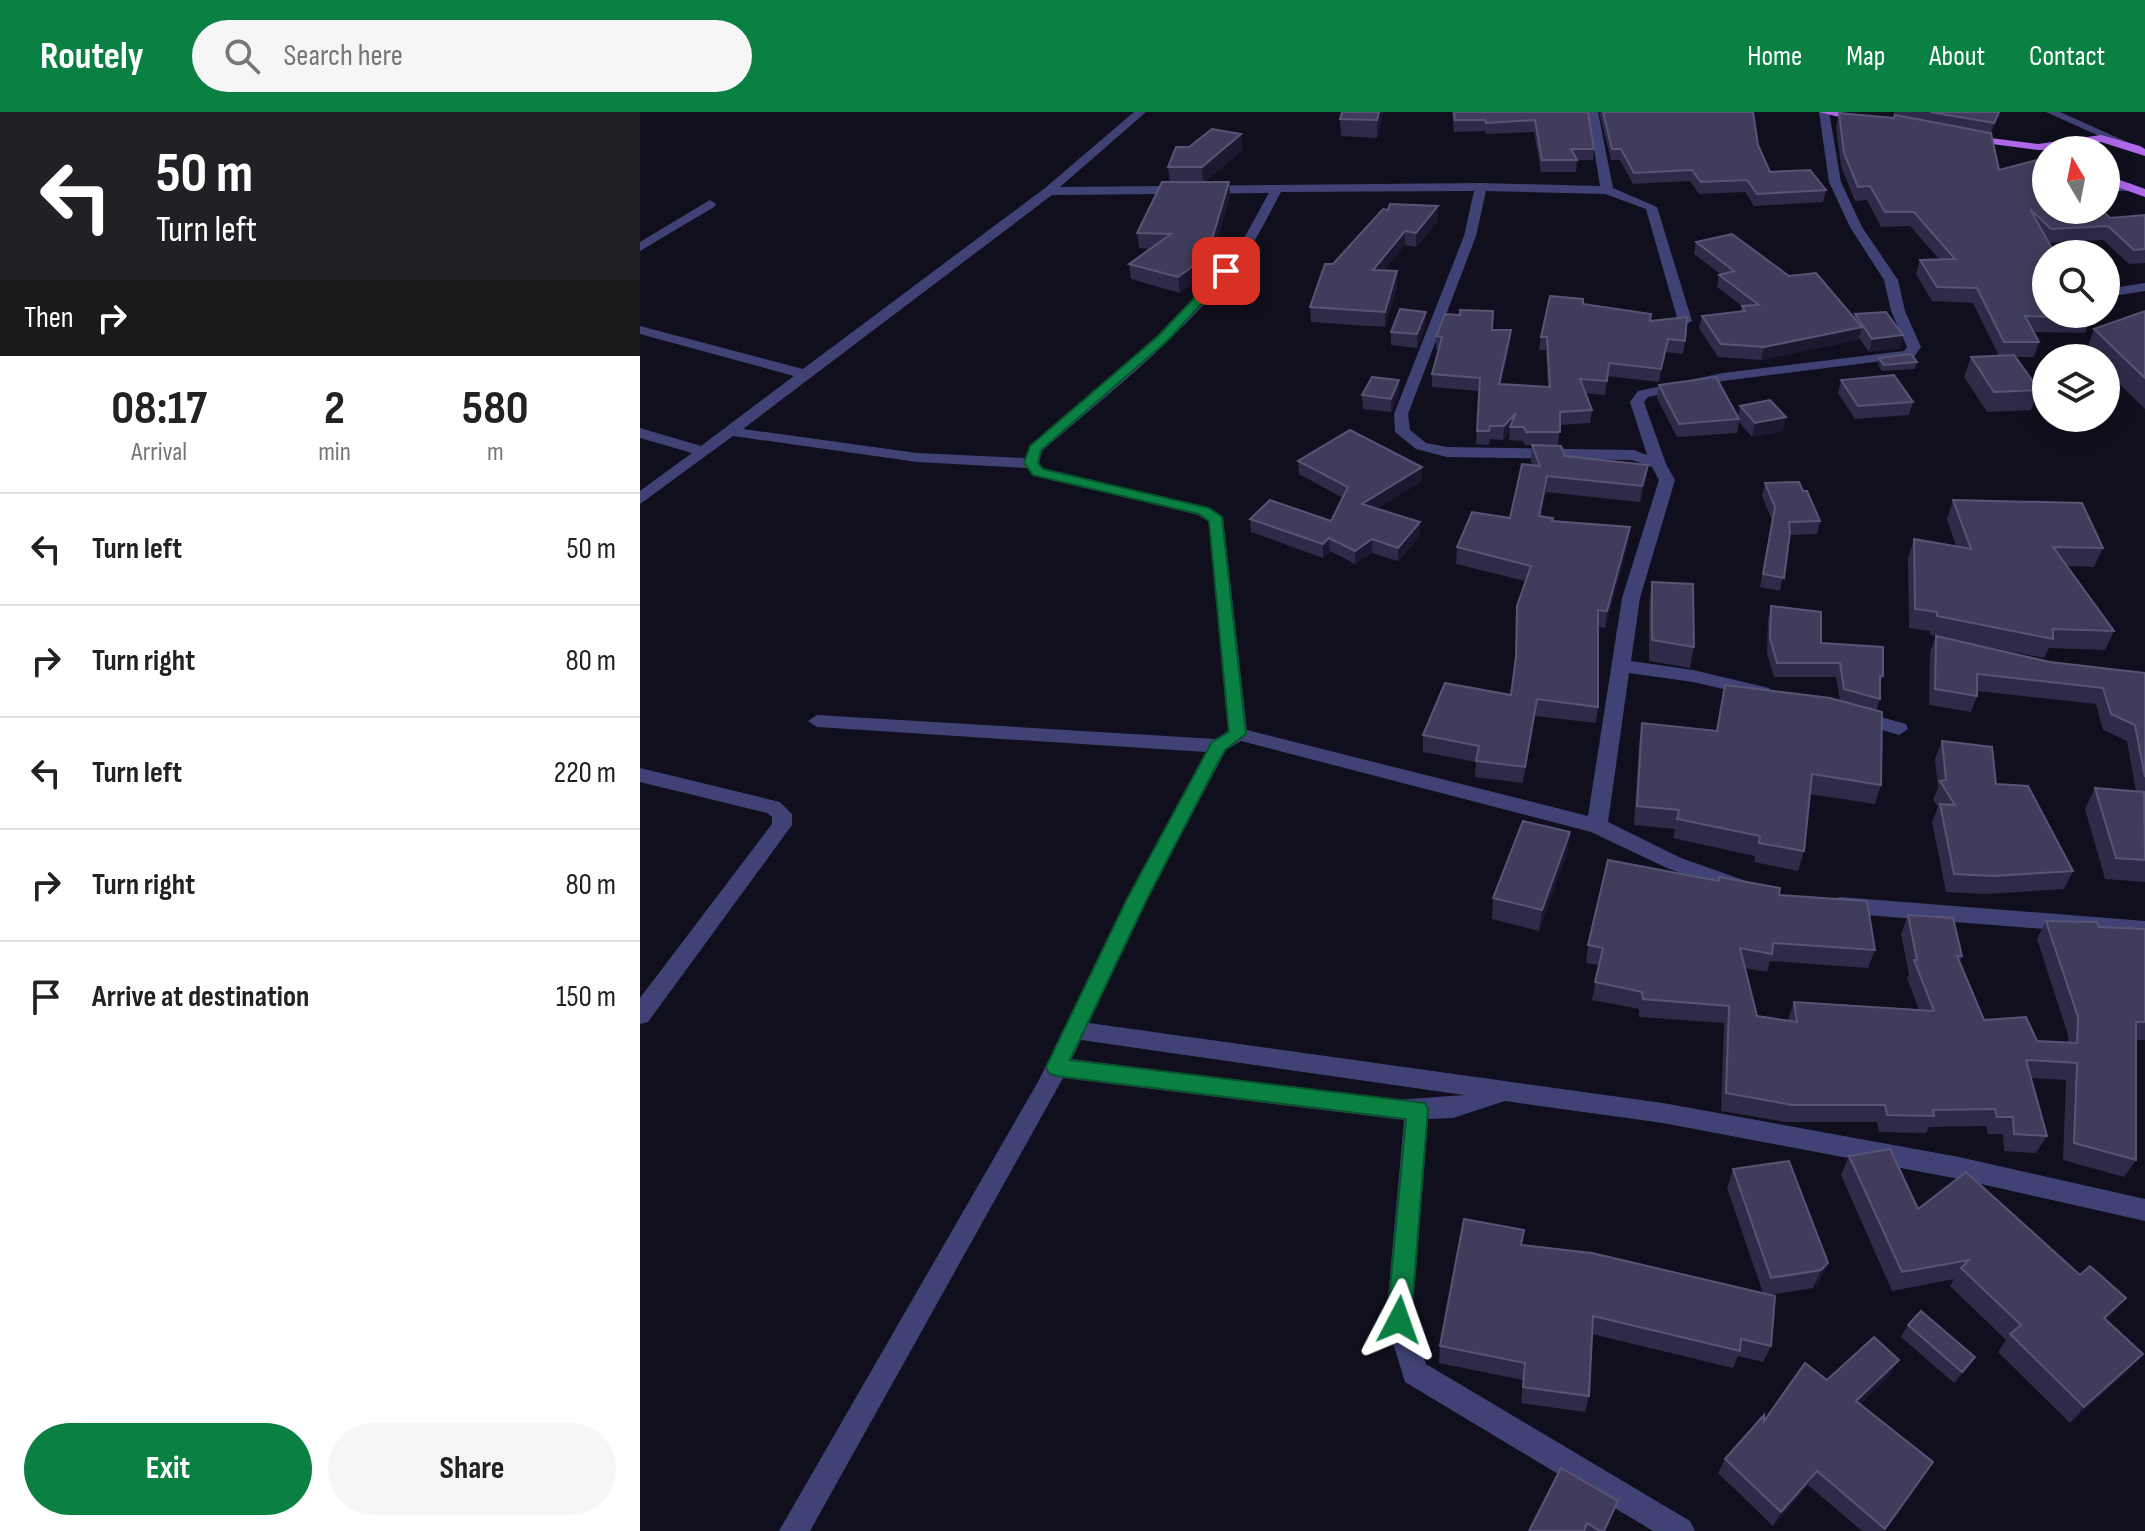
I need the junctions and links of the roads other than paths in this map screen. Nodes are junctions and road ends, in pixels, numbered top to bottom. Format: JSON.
{"nodes":[{"id":1,"x":1141,"y":112,"type":"edge"},
{"id":2,"x":1593,"y":112,"type":"edge"},
{"id":3,"x":1824,"y":112,"type":"edge"},
{"id":4,"x":2049,"y":112,"type":"edge"},
{"id":5,"x":1880,"y":123,"type":"edge"},
{"id":6,"x":2078,"y":136,"type":"edge"},
{"id":7,"x":2120,"y":144,"type":"edge"},
{"id":8,"x":2032,"y":146,"type":"edge"},
{"id":9,"x":2130,"y":146,"type":"junction"},
{"id":10,"x":2145,"y":153,"type":"edge"},
{"id":11,"x":2032,"y":159,"type":"edge"},
{"id":12,"x":2120,"y":180,"type":"edge"},
{"id":13,"x":2132,"y":182,"type":"junction"},
{"id":14,"x":2120,"y":184,"type":"edge"},
{"id":15,"x":1481,"y":187,"type":"junction"},
{"id":16,"x":1277,"y":189,"type":"junction"},
{"id":17,"x":1607,"y":190,"type":"junction"},
{"id":18,"x":1049,"y":191,"type":"junction"},
{"id":19,"x":2145,"y":193,"type":"edge"},
{"id":20,"x":710,"y":204,"type":"dead end"},
{"id":21,"x":640,"y":247,"type":"edge"},
{"id":22,"x":2145,"y":287,"type":"edge"},
{"id":23,"x":2120,"y":291,"type":"edge"},
{"id":24,"x":1685,"y":321,"type":"edge"},
{"id":25,"x":640,"y":330,"type":"edge"},
{"id":26,"x":804,"y":374,"type":"junction"},
{"id":27,"x":728,"y":431,"type":"junction"},
{"id":28,"x":640,"y":433,"type":"edge"},
{"id":29,"x":702,"y":451,"type":"junction"},
{"id":30,"x":1031,"y":463,"type":"junction"},
{"id":31,"x":1658,"y":464,"type":"junction"},
{"id":32,"x":640,"y":499,"type":"edge"},
{"id":33,"x":1622,"y":666,"type":"junction"},
{"id":34,"x":1779,"y":696,"type":"edge"},
{"id":35,"x":1836,"y":710,"type":"edge"},
{"id":36,"x":817,"y":721,"type":"dead end"},
{"id":37,"x":1899,"y":729,"type":"dead end"},
{"id":38,"x":1228,"y":740,"type":"junction"},
{"id":39,"x":640,"y":775,"type":"edge"},
{"id":40,"x":1597,"y":826,"type":"junction"},
{"id":41,"x":1757,"y":891,"type":"edge"},
{"id":42,"x":1813,"y":902,"type":"edge"},
{"id":43,"x":2145,"y":929,"type":"edge"},
{"id":44,"x":640,"y":1015,"type":"edge"},
{"id":45,"x":1074,"y":1030,"type":"junction"},
{"id":46,"x":1056,"y":1067,"type":"junction"},
{"id":47,"x":1506,"y":1093,"type":"junction"},
{"id":48,"x":1417,"y":1109,"type":"junction"},
{"id":49,"x":2145,"y":1210,"type":"edge"},
{"id":50,"x":795,"y":1531,"type":"edge"},
{"id":51,"x":1680,"y":1531,"type":"edge"}],
"edges":[{"from":1,"to":18,"type":"street"},
{"from":2,"to":17,"type":"street"},
{"from":3,"to":5,"type":"main road"},
{"from":3,"to":31,"type":"street"},
{"from":4,"to":6,"type":"street"},
{"from":4,"to":9,"type":"street"},
{"from":7,"to":9,"type":"main road"},
{"from":8,"to":11,"type":"main road"},
{"from":9,"to":10,"type":"main road"},
{"from":12,"to":13,"type":"main road"},
{"from":13,"to":14,"type":"street"},
{"from":13,"to":19,"type":"main road"},
{"from":15,"to":16,"type":"street"},
{"from":15,"to":17,"type":"street"},
{"from":15,"to":31,"type":"street"},
{"from":16,"to":18,"type":"street"},
{"from":16,"to":30,"type":"street"},
{"from":17,"to":24,"type":"street"},
{"from":18,"to":26,"type":"street"},
{"from":20,"to":21,"type":"street"},
{"from":22,"to":23,"type":"street"},
{"from":25,"to":26,"type":"street"},
{"from":26,"to":27,"type":"street"},
{"from":27,"to":29,"type":"street"},
{"from":27,"to":30,"type":"street"},
{"from":28,"to":29,"type":"street"},
{"from":29,"to":32,"type":"street"},
{"from":30,"to":38,"type":"street"},
{"from":31,"to":33,"type":"street"},
{"from":33,"to":34,"type":"street"},
{"from":33,"to":40,"type":"street"},
{"from":35,"to":37,"type":"street"},
{"from":36,"to":38,"type":"street"},
{"from":38,"to":40,"type":"street"},
{"from":38,"to":45,"type":"street"},
{"from":39,"to":44,"type":"street"},
{"from":40,"to":41,"type":"street"},
{"from":42,"to":43,"type":"street"},
{"from":45,"to":46,"type":"street"},
{"from":45,"to":47,"type":"street"},
{"from":46,"to":48,"type":"street"},
{"from":46,"to":50,"type":"street"},
{"from":47,"to":48,"type":"street"},
{"from":47,"to":49,"type":"street"},
{"from":48,"to":51,"type":"street"}]}
